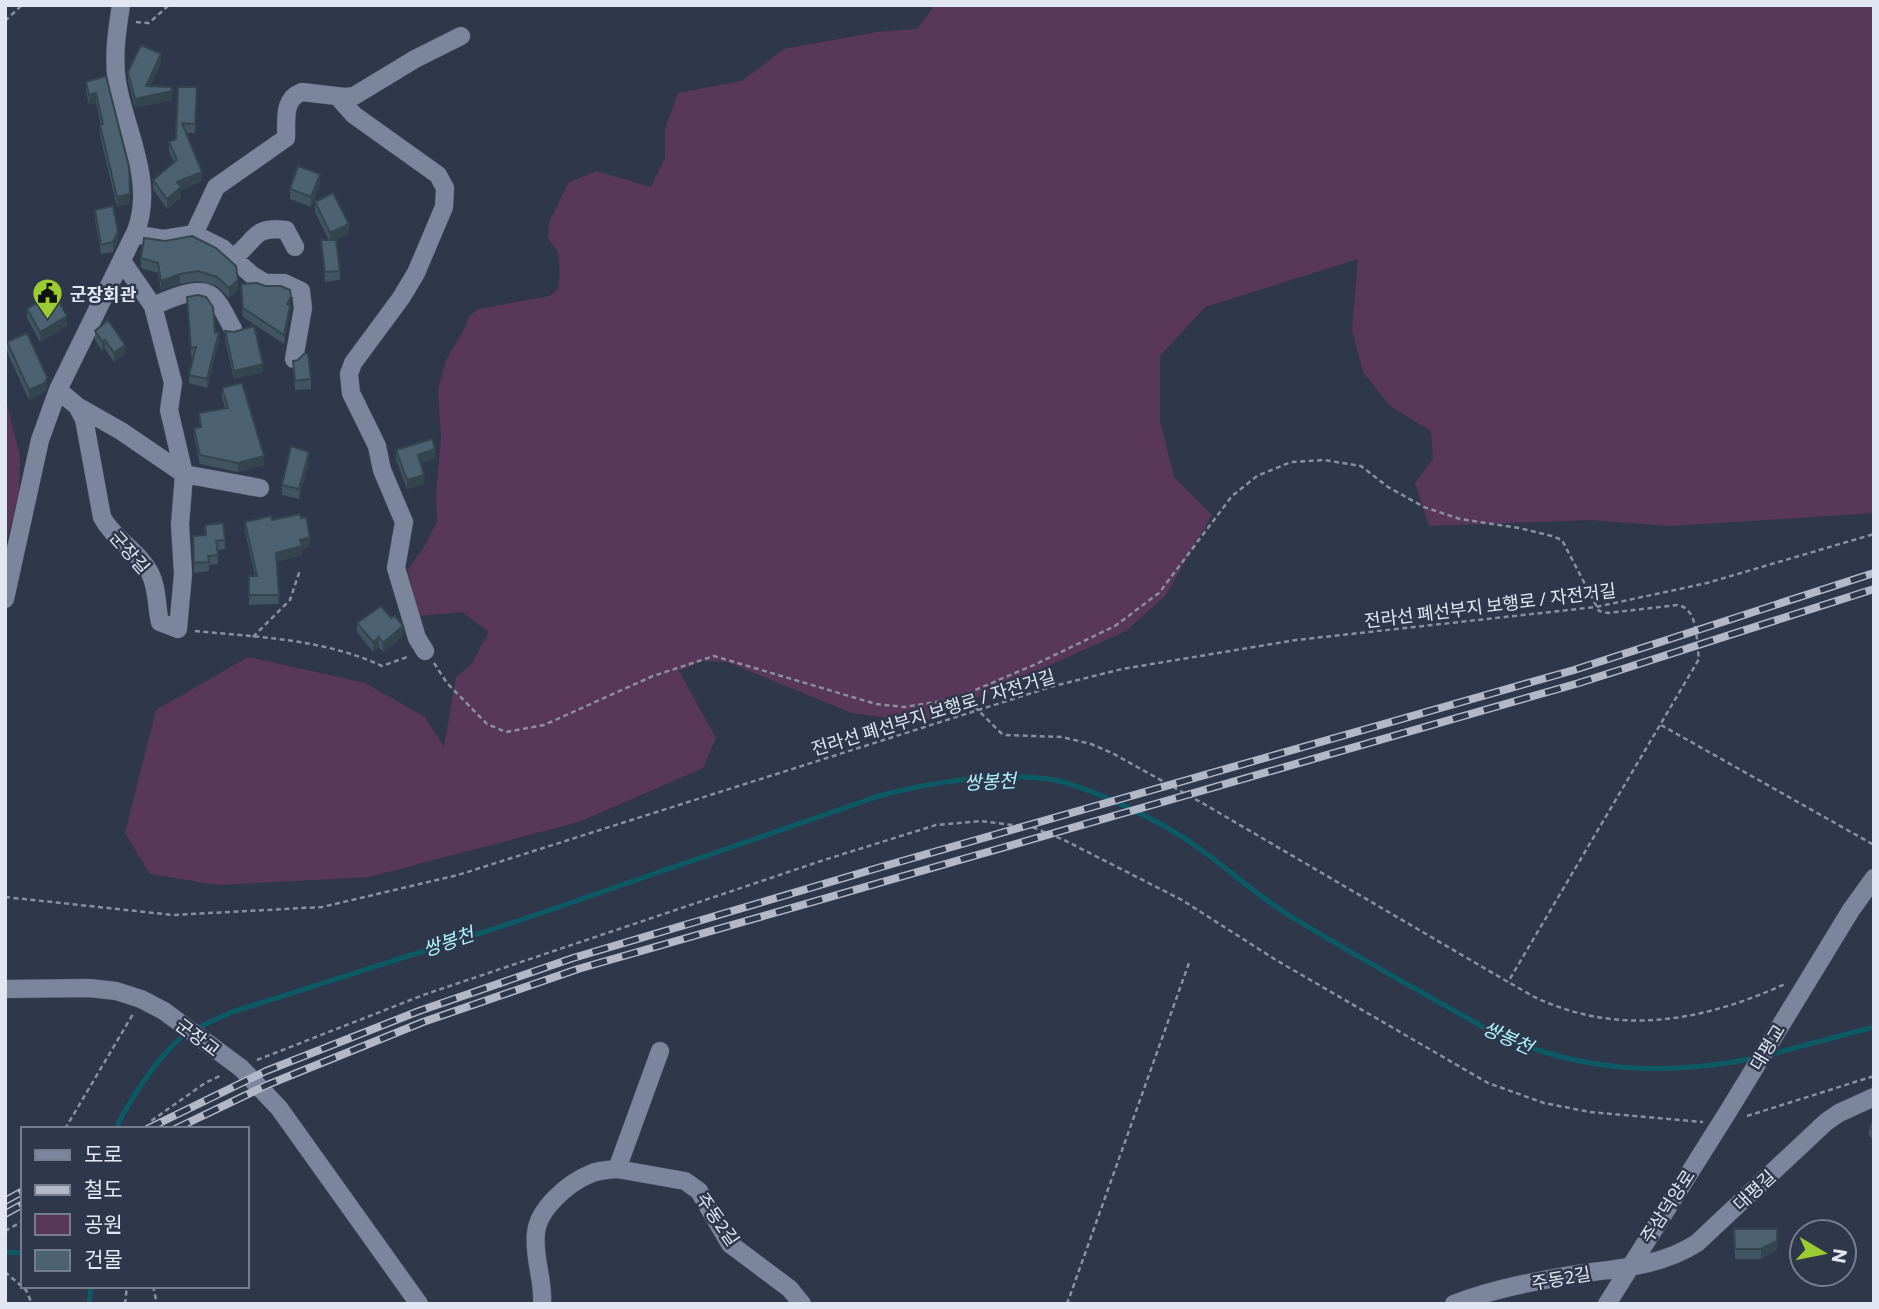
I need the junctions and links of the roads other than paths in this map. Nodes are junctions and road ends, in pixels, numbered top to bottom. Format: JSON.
{"nodes":[{"id":1,"x":120,"y":12,"type":"edge"},
{"id":2,"x":461,"y":36,"type":"dead end"},
{"id":3,"x":337,"y":96,"type":"junction"},
{"id":4,"x":135,"y":234,"type":"junction"},
{"id":5,"x":194,"y":234,"type":"junction"},
{"id":6,"x":295,"y":247,"type":"dead end"},
{"id":7,"x":234,"y":257,"type":"junction"},
{"id":8,"x":122,"y":261,"type":"junction"},
{"id":9,"x":153,"y":306,"type":"junction"},
{"id":10,"x":233,"y":329,"type":"edge"},
{"id":11,"x":294,"y":359,"type":"edge"},
{"id":12,"x":58,"y":390,"type":"junction"},
{"id":13,"x":77,"y":407,"type":"junction"},
{"id":14,"x":184,"y":474,"type":"junction"},
{"id":15,"x":260,"y":488,"type":"dead end"},
{"id":16,"x":5,"y":599,"type":"edge"},
{"id":17,"x":425,"y":650,"type":"road end"},
{"id":18,"x":1874,"y":878,"type":"edge"},
{"id":19,"x":5,"y":989,"type":"edge"},
{"id":20,"x":660,"y":1051,"type":"dead end"},
{"id":21,"x":1874,"y":1097,"type":"edge"},
{"id":22,"x":1725,"y":1116,"type":"joint"},
{"id":23,"x":617,"y":1170,"type":"junction"},
{"id":24,"x":1628,"y":1268,"type":"junction"},
{"id":25,"x":419,"y":1304,"type":"edge"},
{"id":26,"x":542,"y":1304,"type":"edge"},
{"id":27,"x":802,"y":1304,"type":"edge"},
{"id":28,"x":1454,"y":1304,"type":"edge"},
{"id":29,"x":1607,"y":1304,"type":"edge"}],
"edges":[{"from":1,"to":4,"type":"street"},
{"from":2,"to":3,"type":"street"},
{"from":3,"to":5,"type":"street"},
{"from":3,"to":17,"type":"street"},
{"from":4,"to":5,"type":"street"},
{"from":4,"to":8,"type":"street"},
{"from":5,"to":7,"type":"street"},
{"from":6,"to":7,"type":"street"},
{"from":7,"to":11,"type":"street"},
{"from":8,"to":9,"type":"street"},
{"from":8,"to":12,"type":"street"},
{"from":9,"to":10,"type":"street"},
{"from":9,"to":14,"type":"street"},
{"from":12,"to":13,"type":"street","name":"군장길"},
{"from":12,"to":16,"type":"street"},
{"from":13,"to":14,"type":"street"},
{"from":13,"to":14,"type":"street","name":"군장길"},
{"from":14,"to":15,"type":"street"},
{"from":18,"to":22,"type":"street","name":"대평교"},
{"from":19,"to":25,"type":"street","name":"군장교"},
{"from":20,"to":23,"type":"street"},
{"from":21,"to":24,"type":"street","name":"대평길"},
{"from":22,"to":24,"type":"street","name":"주삼덕양로"},
{"from":23,"to":26,"type":"street","name":"주동2길"},
{"from":23,"to":27,"type":"street","name":"주동2길"},
{"from":24,"to":28,"type":"street","name":"주동2길"},
{"from":24,"to":29,"type":"street","name":"주삼덕양로"}]}
